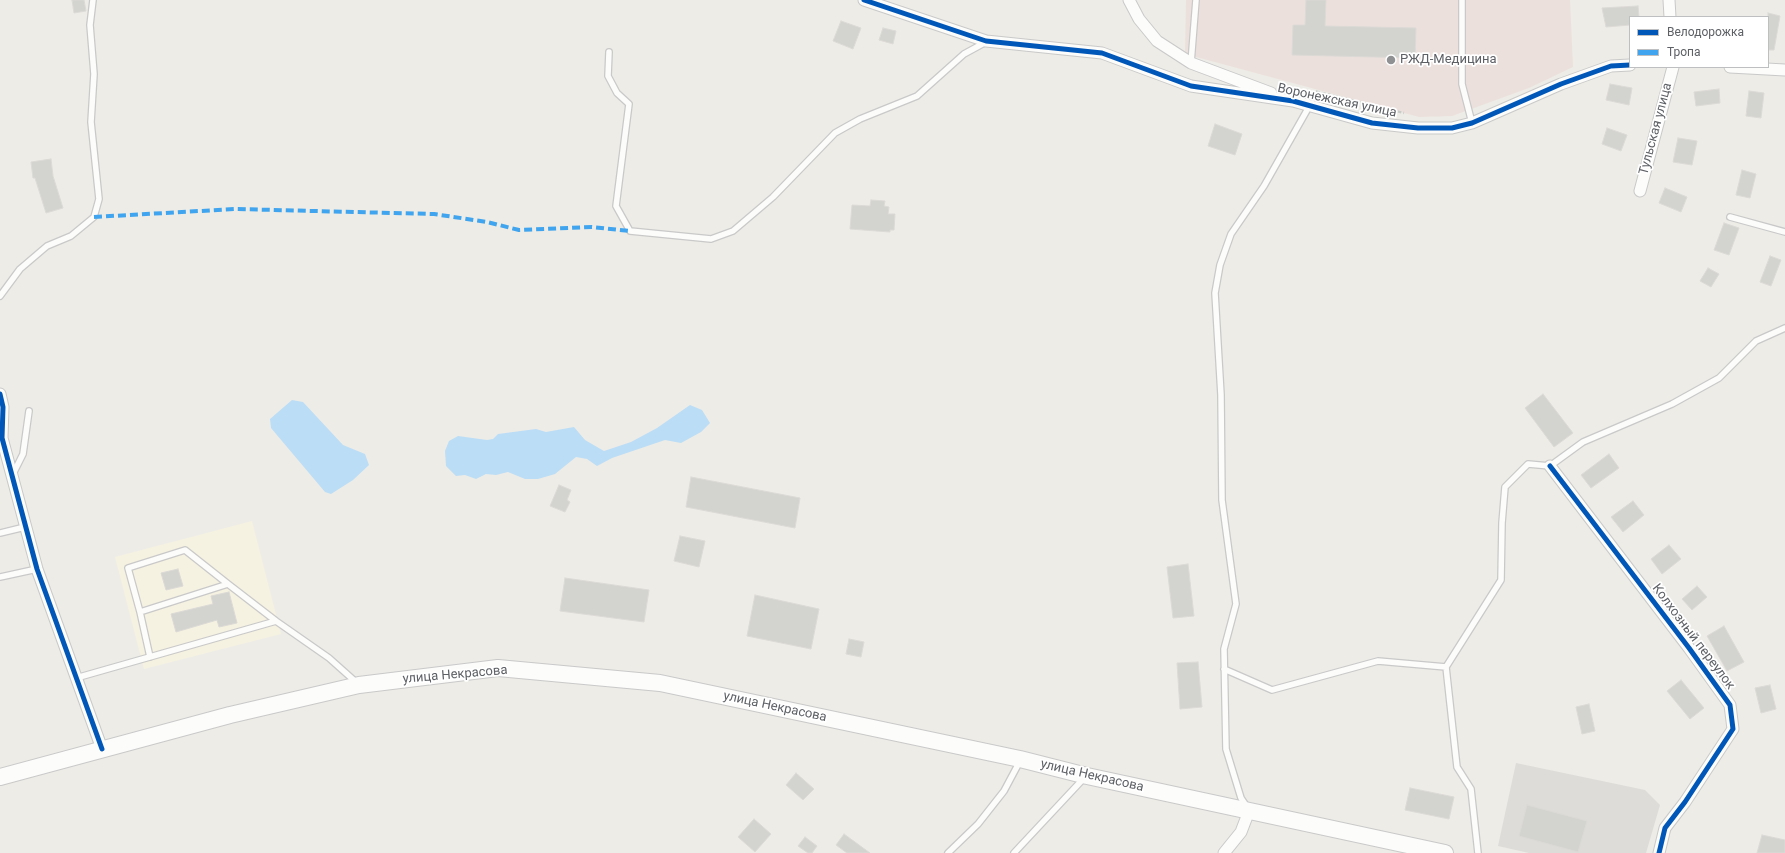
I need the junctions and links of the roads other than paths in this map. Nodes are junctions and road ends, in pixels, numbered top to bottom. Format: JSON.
{"nodes":[{"id":1,"x":93,"y":0,"type":"edge"},
{"id":2,"x":864,"y":0,"type":"edge"},
{"id":3,"x":1129,"y":0,"type":"edge"},
{"id":4,"x":1196,"y":0,"type":"edge"},
{"id":5,"x":1462,"y":0,"type":"edge"},
{"id":6,"x":1669,"y":0,"type":"edge"},
{"id":7,"x":1670,"y":16,"type":"edge"},
{"id":8,"x":986,"y":42,"type":"junction"},
{"id":9,"x":609,"y":52,"type":"dead end"},
{"id":10,"x":1191,"y":63,"type":"junction"},
{"id":11,"x":1629,"y":65,"type":"edge"},
{"id":12,"x":1673,"y":68,"type":"edge"},
{"id":13,"x":1748,"y":68,"type":"edge"},
{"id":14,"x":1785,"y":70,"type":"edge"},
{"id":15,"x":1292,"y":101,"type":"junction"},
{"id":16,"x":1310,"y":105,"type":"junction"},
{"id":17,"x":1472,"y":123,"type":"junction"},
{"id":18,"x":1640,"y":191,"type":"dead end"},
{"id":19,"x":1730,"y":217,"type":"dead end"},
{"id":20,"x":1785,"y":232,"type":"edge"},
{"id":21,"x":0,"y":296,"type":"edge"},
{"id":22,"x":1785,"y":328,"type":"edge"},
{"id":23,"x":0,"y":394,"type":"edge"},
{"id":24,"x":29,"y":411,"type":"dead end"},
{"id":25,"x":1,"y":439,"type":"edge"},
{"id":26,"x":1550,"y":466,"type":"junction"},
{"id":27,"x":12,"y":476,"type":"junction"},
{"id":28,"x":25,"y":527,"type":"junction"},
{"id":29,"x":0,"y":533,"type":"edge"},
{"id":30,"x":37,"y":569,"type":"junction"},
{"id":31,"x":0,"y":577,"type":"edge"},
{"id":32,"x":228,"y":584,"type":"junction"},
{"id":33,"x":140,"y":612,"type":"junction"},
{"id":34,"x":276,"y":621,"type":"junction"},
{"id":35,"x":150,"y":657,"type":"junction"},
{"id":36,"x":1446,"y":667,"type":"junction"},
{"id":37,"x":1224,"y":669,"type":"junction"},
{"id":38,"x":76,"y":678,"type":"junction"},
{"id":39,"x":359,"y":685,"type":"junction"},
{"id":40,"x":102,"y":749,"type":"junction"},
{"id":41,"x":1020,"y":759,"type":"junction"},
{"id":42,"x":1087,"y":776,"type":"junction"},
{"id":43,"x":0,"y":777,"type":"edge"},
{"id":44,"x":1249,"y":811,"type":"junction"},
{"id":45,"x":948,"y":853,"type":"edge"},
{"id":46,"x":1014,"y":853,"type":"edge"},
{"id":47,"x":1224,"y":853,"type":"edge"},
{"id":48,"x":1445,"y":853,"type":"edge"},
{"id":49,"x":1478,"y":853,"type":"edge"},
{"id":50,"x":1659,"y":853,"type":"edge"}],
"edges":[{"from":1,"to":21,"type":"lane"},
{"from":2,"to":8,"type":"street","name":"Воронежская улица"},
{"from":3,"to":10,"type":"street"},
{"from":4,"to":10,"type":"lane"},
{"from":5,"to":17,"type":"lane"},
{"from":6,"to":7,"type":"street"},
{"from":8,"to":9,"type":"lane"},
{"from":8,"to":15,"type":"street","name":"Воронежская улица"},
{"from":10,"to":15,"type":"street"},
{"from":11,"to":17,"type":"street","name":"Воронежская улица"},
{"from":12,"to":18,"type":"street","name":"Тульская улица"},
{"from":13,"to":14,"type":"street"},
{"from":15,"to":16,"type":"street","name":"Воронежская улица"},
{"from":16,"to":17,"type":"street","name":"Воронежская улица"},
{"from":16,"to":37,"type":"lane"},
{"from":19,"to":20,"type":"lane"},
{"from":22,"to":26,"type":"lane"},
{"from":23,"to":25,"type":"street"},
{"from":24,"to":27,"type":"lane"},
{"from":25,"to":27,"type":"street"},
{"from":26,"to":36,"type":"lane"},
{"from":26,"to":50,"type":"street","name":"Колхозный переулок"},
{"from":27,"to":28,"type":"street"},
{"from":28,"to":29,"type":"lane"},
{"from":28,"to":30,"type":"street"},
{"from":30,"to":31,"type":"lane"},
{"from":30,"to":38,"type":"street"},
{"from":32,"to":33,"type":"lane"},
{"from":32,"to":33,"type":"lane"},
{"from":32,"to":34,"type":"lane"},
{"from":33,"to":35,"type":"lane"},
{"from":34,"to":35,"type":"lane"},
{"from":34,"to":39,"type":"lane"},
{"from":35,"to":38,"type":"lane"},
{"from":36,"to":37,"type":"lane"},
{"from":36,"to":49,"type":"lane"},
{"from":37,"to":44,"type":"lane"},
{"from":38,"to":40,"type":"street"},
{"from":39,"to":40,"type":"main road","name":"улица Некрасова"},
{"from":39,"to":41,"type":"main road","name":"улица Некрасова"},
{"from":40,"to":43,"type":"main road","name":"улица Некрасова"},
{"from":41,"to":42,"type":"main road","name":"улица Некрасова"},
{"from":41,"to":45,"type":"lane"},
{"from":42,"to":44,"type":"main road","name":"улица Некрасова"},
{"from":42,"to":46,"type":"lane"},
{"from":44,"to":47,"type":"street"},
{"from":44,"to":48,"type":"main road","name":"улица Некрасова"}]}
